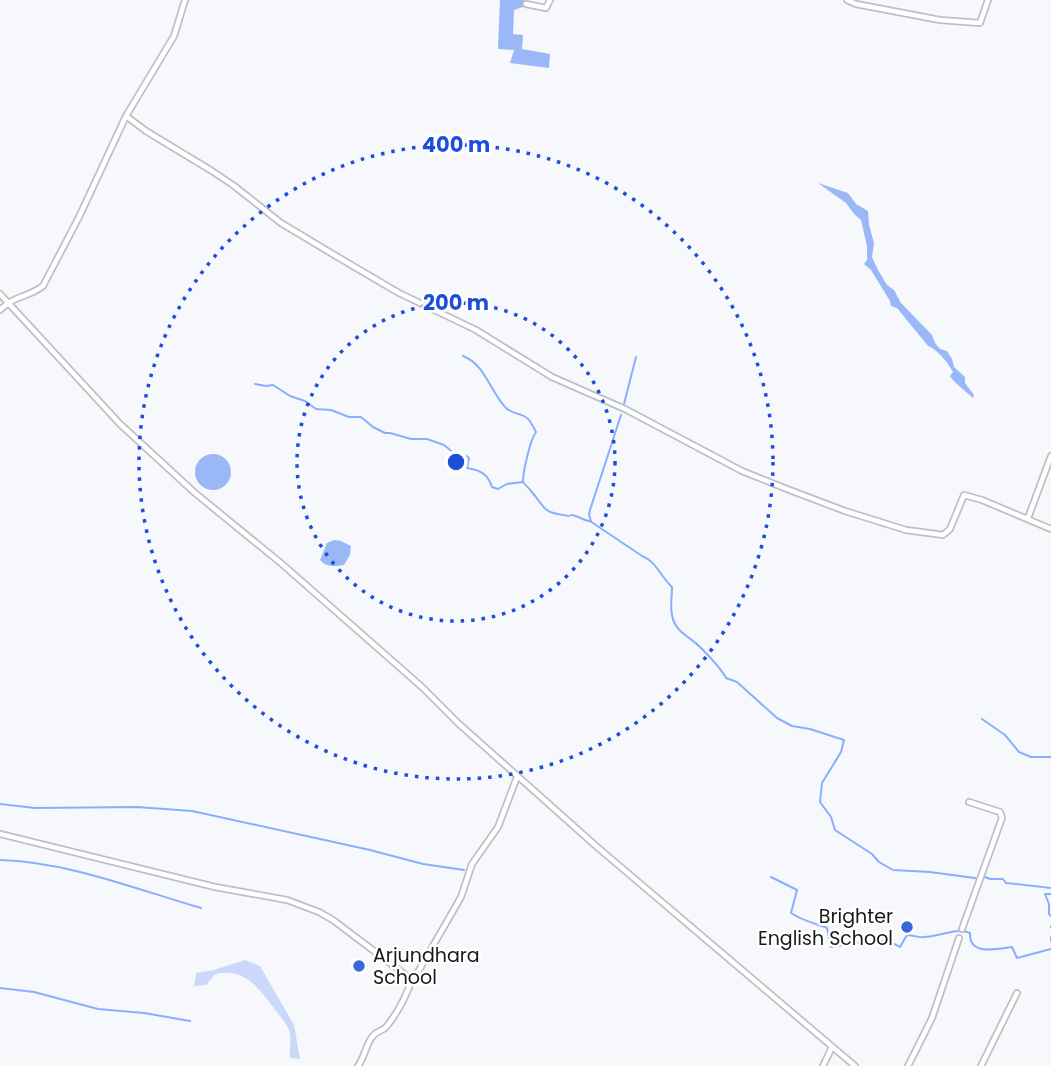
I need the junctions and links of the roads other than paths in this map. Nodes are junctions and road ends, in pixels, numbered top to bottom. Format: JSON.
{"nodes":[{"id":1,"x":185,"y":0,"type":"edge"},
{"id":2,"x":550,"y":0,"type":"edge"},
{"id":3,"x":846,"y":0,"type":"edge"},
{"id":4,"x":988,"y":0,"type":"edge"},
{"id":5,"x":526,"y":4,"type":"dead end"},
{"id":6,"x":126,"y":116,"type":"junction"},
{"id":7,"x":0,"y":294,"type":"edge"},
{"id":8,"x":8,"y":302,"type":"junction"},
{"id":9,"x":0,"y":310,"type":"edge"},
{"id":10,"x":1051,"y":456,"type":"edge"},
{"id":11,"x":1028,"y":518,"type":"junction"},
{"id":12,"x":1051,"y":528,"type":"edge"},
{"id":13,"x":517,"y":777,"type":"junction"},
{"id":14,"x":969,"y":802,"type":"dead end"},
{"id":15,"x":0,"y":834,"type":"edge"},
{"id":16,"x":962,"y":929,"type":"dead end"},
{"id":17,"x":959,"y":938,"type":"dead end"},
{"id":18,"x":413,"y":977,"type":"junction"},
{"id":19,"x":1017,"y":993,"type":"dead end"},
{"id":20,"x":832,"y":1047,"type":"junction"},
{"id":21,"x":359,"y":1066,"type":"edge"},
{"id":22,"x":823,"y":1066,"type":"edge"},
{"id":23,"x":855,"y":1066,"type":"edge"},
{"id":24,"x":908,"y":1066,"type":"edge"},
{"id":25,"x":981,"y":1066,"type":"edge"}],
"edges":[{"from":1,"to":6,"type":"street"},
{"from":2,"to":5,"type":"street"},
{"from":3,"to":4,"type":"street"},
{"from":6,"to":8,"type":"street"},
{"from":6,"to":11,"type":"street"},
{"from":7,"to":8,"type":"street"},
{"from":8,"to":9,"type":"street"},
{"from":8,"to":13,"type":"street"},
{"from":10,"to":11,"type":"street"},
{"from":11,"to":12,"type":"street"},
{"from":13,"to":18,"type":"street"},
{"from":13,"to":20,"type":"street"},
{"from":14,"to":16,"type":"street"},
{"from":15,"to":18,"type":"street"},
{"from":17,"to":24,"type":"street"},
{"from":18,"to":21,"type":"street"},
{"from":19,"to":25,"type":"street"},
{"from":20,"to":22,"type":"street"},
{"from":20,"to":23,"type":"street"}]}
